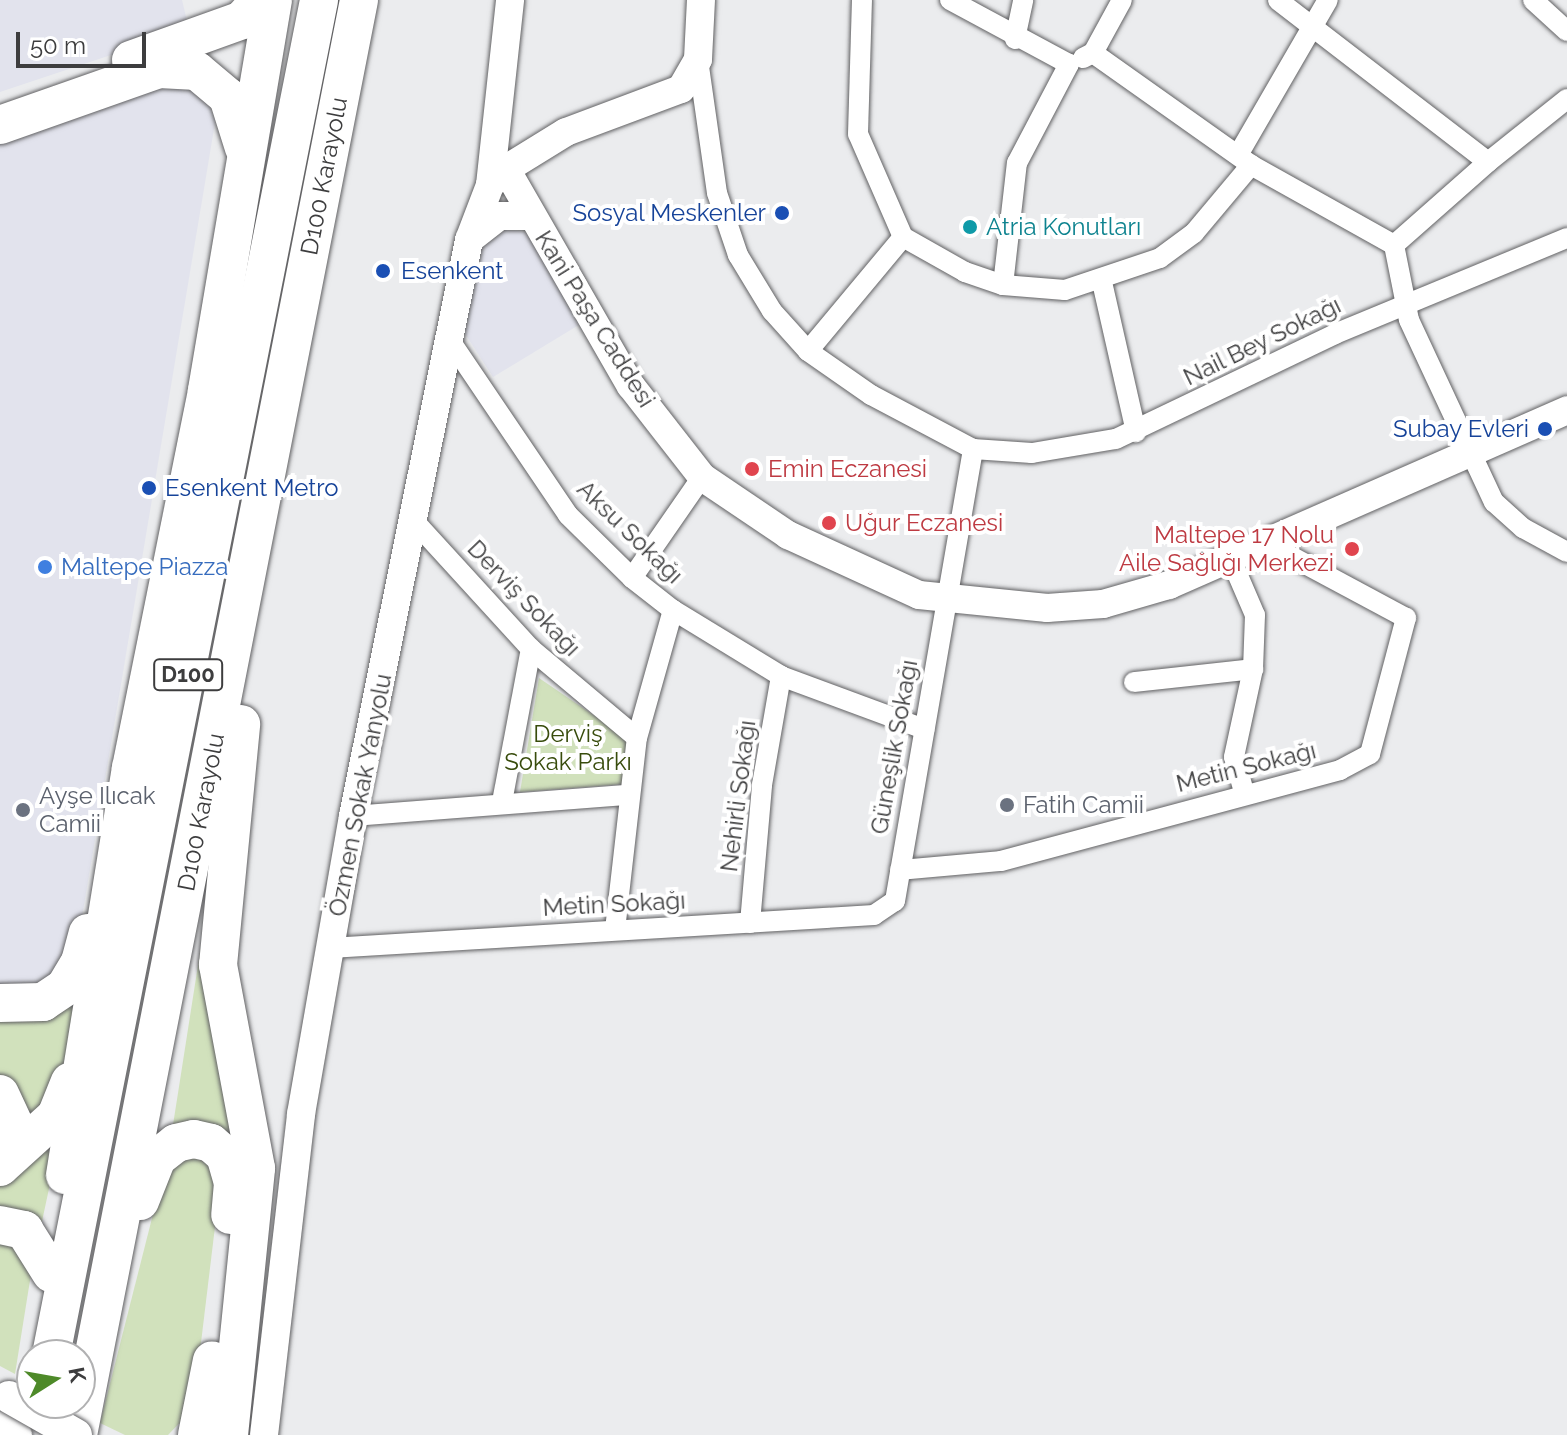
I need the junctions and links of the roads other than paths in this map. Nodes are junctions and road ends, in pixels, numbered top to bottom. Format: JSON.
{"nodes":[{"id":1,"x":260,"y":0,"type":"edge"},
{"id":2,"x":273,"y":0,"type":"edge"},
{"id":3,"x":307,"y":0,"type":"edge"},
{"id":4,"x":319,"y":0,"type":"edge"},
{"id":5,"x":359,"y":0,"type":"edge"},
{"id":6,"x":510,"y":0,"type":"edge"},
{"id":7,"x":701,"y":0,"type":"edge"},
{"id":8,"x":862,"y":0,"type":"edge"},
{"id":9,"x":950,"y":0,"type":"edge"},
{"id":10,"x":1023,"y":0,"type":"edge"},
{"id":11,"x":1122,"y":0,"type":"edge"},
{"id":12,"x":1278,"y":0,"type":"edge"},
{"id":13,"x":1328,"y":0,"type":"edge"},
{"id":14,"x":1533,"y":0,"type":"edge"},
{"id":15,"x":1311,"y":27,"type":"junction"},
{"id":16,"x":1567,"y":31,"type":"edge"},
{"id":17,"x":1015,"y":39,"type":"junction"},
{"id":18,"x":1093,"y":53,"type":"junction"},
{"id":19,"x":698,"y":59,"type":"junction"},
{"id":20,"x":1069,"y":64,"type":"junction"},
{"id":21,"x":1567,"y":99,"type":"edge"},
{"id":22,"x":0,"y":106,"type":"edge"},
{"id":23,"x":0,"y":125,"type":"edge"},
{"id":24,"x":246,"y":156,"type":"junction"},
{"id":25,"x":1245,"y":160,"type":"junction"},
{"id":26,"x":1488,"y":162,"type":"junction"},
{"id":27,"x":498,"y":177,"type":"junction"},
{"id":28,"x":532,"y":216,"type":"junction"},
{"id":29,"x":903,"y":237,"type":"junction"},
{"id":30,"x":1567,"y":238,"type":"edge"},
{"id":31,"x":469,"y":240,"type":"junction"},
{"id":32,"x":1394,"y":245,"type":"junction"},
{"id":33,"x":1102,"y":282,"type":"junction"},
{"id":34,"x":1003,"y":285,"type":"junction"},
{"id":35,"x":1405,"y":303,"type":"junction"},
{"id":36,"x":449,"y":339,"type":"junction"},
{"id":37,"x":808,"y":351,"type":"junction"},
{"id":38,"x":207,"y":390,"type":"junction"},
{"id":39,"x":1567,"y":410,"type":"edge"},
{"id":40,"x":1136,"y":432,"type":"junction"},
{"id":41,"x":973,"y":449,"type":"junction"},
{"id":42,"x":1469,"y":455,"type":"junction"},
{"id":43,"x":702,"y":477,"type":"junction"},
{"id":44,"x":258,"y":513,"type":"junction"},
{"id":45,"x":415,"y":522,"type":"junction"},
{"id":46,"x":1562,"y":541,"type":"edge"},
{"id":47,"x":1266,"y":543,"type":"junction"},
{"id":48,"x":1230,"y":557,"type":"junction"},
{"id":49,"x":632,"y":578,"type":"junction"},
{"id":50,"x":945,"y":601,"type":"junction"},
{"id":51,"x":673,"y":610,"type":"junction"},
{"id":52,"x":531,"y":649,"type":"junction"},
{"id":53,"x":1253,"y":669,"type":"junction"},
{"id":54,"x":781,"y":676,"type":"junction"},
{"id":55,"x":1134,"y":682,"type":"dead end"},
{"id":56,"x":924,"y":729,"type":"junction"},
{"id":57,"x":637,"y":738,"type":"junction"},
{"id":58,"x":131,"y":768,"type":"junction"},
{"id":59,"x":1244,"y":792,"type":"junction"},
{"id":60,"x":628,"y":795,"type":"junction"},
{"id":61,"x":502,"y":802,"type":"junction"},
{"id":62,"x":353,"y":816,"type":"junction"},
{"id":63,"x":900,"y":870,"type":"junction"},
{"id":64,"x":895,"y":901,"type":"joint"},
{"id":65,"x":750,"y":923,"type":"junction"},
{"id":66,"x":615,"y":930,"type":"junction"},
{"id":67,"x":330,"y":948,"type":"junction"},
{"id":68,"x":98,"y":964,"type":"junction"},
{"id":69,"x":0,"y":1003,"type":"edge"},
{"id":70,"x":0,"y":1094,"type":"edge"},
{"id":71,"x":1,"y":1167,"type":"edge"},
{"id":72,"x":0,"y":1225,"type":"edge"},
{"id":73,"x":51,"y":1273,"type":"junction"},
{"id":74,"x":107,"y":1285,"type":"junction"},
{"id":75,"x":52,"y":1339,"type":"edge"},
{"id":76,"x":55,"y":1339,"type":"edge"},
{"id":77,"x":12,"y":1414,"type":"edge"},
{"id":78,"x":77,"y":1435,"type":"edge"},
{"id":79,"x":197,"y":1435,"type":"edge"},
{"id":80,"x":229,"y":1435,"type":"edge"},
{"id":81,"x":264,"y":1435,"type":"edge"}],
"edges":[{"from":1,"to":22,"type":"highway"},
{"from":2,"to":24,"type":"highway"},
{"from":3,"to":38,"type":"highway"},
{"from":4,"to":76,"type":"highway","name":"D100 Karayolu","number":"D100"},
{"from":5,"to":44,"type":"highway","name":"D100 Karayolu","number":"D100"},
{"from":6,"to":27,"type":"main road","name":"Özmen Sokak Yanyolu"},
{"from":7,"to":19,"type":"main road"},
{"from":8,"to":29,"type":"street"},
{"from":9,"to":17,"type":"street"},
{"from":10,"to":17,"type":"street"},
{"from":11,"to":18,"type":"street"},
{"from":12,"to":15,"type":"street"},
{"from":13,"to":15,"type":"street"},
{"from":14,"to":16,"type":"street"},
{"from":15,"to":25,"type":"street"},
{"from":15,"to":26,"type":"street"},
{"from":17,"to":20,"type":"street"},
{"from":18,"to":20,"type":"street"},
{"from":18,"to":25,"type":"street"},
{"from":19,"to":27,"type":"main road"},
{"from":19,"to":37,"type":"street","name":"Nail Bey Sokağı"},
{"from":20,"to":34,"type":"street"},
{"from":21,"to":26,"type":"street"},
{"from":23,"to":24,"type":"highway"},
{"from":24,"to":38,"type":"highway"},
{"from":25,"to":32,"type":"street"},
{"from":25,"to":33,"type":"street"},
{"from":26,"to":32,"type":"street"},
{"from":27,"to":28,"type":"main road","name":"Kani Paşa Caddesi"},
{"from":27,"to":31,"type":"main road","name":"Özmen Sokak Yanyolu"},
{"from":28,"to":31,"type":"main road","name":"Kani Paşa Caddesi"},
{"from":28,"to":43,"type":"main road","name":"Kani Paşa Caddesi"},
{"from":29,"to":34,"type":"street"},
{"from":29,"to":37,"type":"street"},
{"from":30,"to":35,"type":"street","name":"Nail Bey Sokağı"},
{"from":31,"to":36,"type":"main road","name":"Özmen Sokak Yanyolu"},
{"from":32,"to":35,"type":"street"},
{"from":33,"to":34,"type":"street"},
{"from":33,"to":40,"type":"street"},
{"from":35,"to":40,"type":"street","name":"Nail Bey Sokağı"},
{"from":35,"to":42,"type":"street"},
{"from":36,"to":45,"type":"main road","name":"Özmen Sokak Yanyolu"},
{"from":36,"to":49,"type":"street","name":"Aksu Sokağı"},
{"from":37,"to":41,"type":"street","name":"Nail Bey Sokağı"},
{"from":38,"to":58,"type":"highway"},
{"from":39,"to":42,"type":"main road","name":"Kani Paşa Caddesi"},
{"from":40,"to":41,"type":"street","name":"Nail Bey Sokağı"},
{"from":41,"to":50,"type":"street"},
{"from":42,"to":46,"type":"street"},
{"from":42,"to":47,"type":"main road","name":"Kani Paşa Caddesi"},
{"from":43,"to":49,"type":"street"},
{"from":43,"to":50,"type":"main road","name":"Kani Paşa Caddesi"},
{"from":44,"to":74,"type":"highway","name":"D100 Karayolu","number":"D100"},
{"from":44,"to":80,"type":"highway"},
{"from":45,"to":52,"type":"street","name":"Derviş Sokağı"},
{"from":45,"to":62,"type":"main road","name":"Özmen Sokak Yanyolu"},
{"from":47,"to":48,"type":"main road","name":"Kani Paşa Caddesi"},
{"from":47,"to":59,"type":"street","name":"Metin Sokağı"},
{"from":48,"to":50,"type":"main road","name":"Kani Paşa Caddesi"},
{"from":48,"to":53,"type":"street"},
{"from":49,"to":51,"type":"street","name":"Aksu Sokağı"},
{"from":50,"to":56,"type":"street","name":"Güneşlik Sokağı"},
{"from":51,"to":54,"type":"street","name":"Aksu Sokağı"},
{"from":51,"to":57,"type":"street"},
{"from":52,"to":57,"type":"street","name":"Derviş Sokağı"},
{"from":52,"to":61,"type":"street"},
{"from":53,"to":55,"type":"street"},
{"from":53,"to":59,"type":"street"},
{"from":54,"to":56,"type":"street","name":"Aksu Sokağı"},
{"from":54,"to":65,"type":"street","name":"Nehirli Sokağı"},
{"from":56,"to":63,"type":"street","name":"Güneşlik Sokağı"},
{"from":57,"to":60,"type":"street"},
{"from":58,"to":68,"type":"highway"},
{"from":58,"to":69,"type":"highway"},
{"from":59,"to":63,"type":"street","name":"Metin Sokağı"},
{"from":60,"to":61,"type":"street"},
{"from":60,"to":66,"type":"street"},
{"from":61,"to":62,"type":"street"},
{"from":62,"to":67,"type":"main road","name":"Özmen Sokak Yanyolu"},
{"from":63,"to":64,"type":"street","name":"Güneşlik Sokağı"},
{"from":64,"to":65,"type":"street","name":"Metin Sokağı"},
{"from":65,"to":66,"type":"street","name":"Metin Sokağı"},
{"from":66,"to":67,"type":"street","name":"Metin Sokağı"},
{"from":67,"to":81,"type":"main road","name":"Özmen Sokak Yanyolu"},
{"from":68,"to":71,"type":"highway"},
{"from":68,"to":73,"type":"highway"},
{"from":70,"to":71,"type":"highway"},
{"from":72,"to":73,"type":"highway"},
{"from":73,"to":75,"type":"highway"},
{"from":74,"to":78,"type":"highway","name":"D100 Karayolu","number":"D100"},
{"from":74,"to":79,"type":"highway"},
{"from":77,"to":78,"type":"main road","bridge":true}]}
